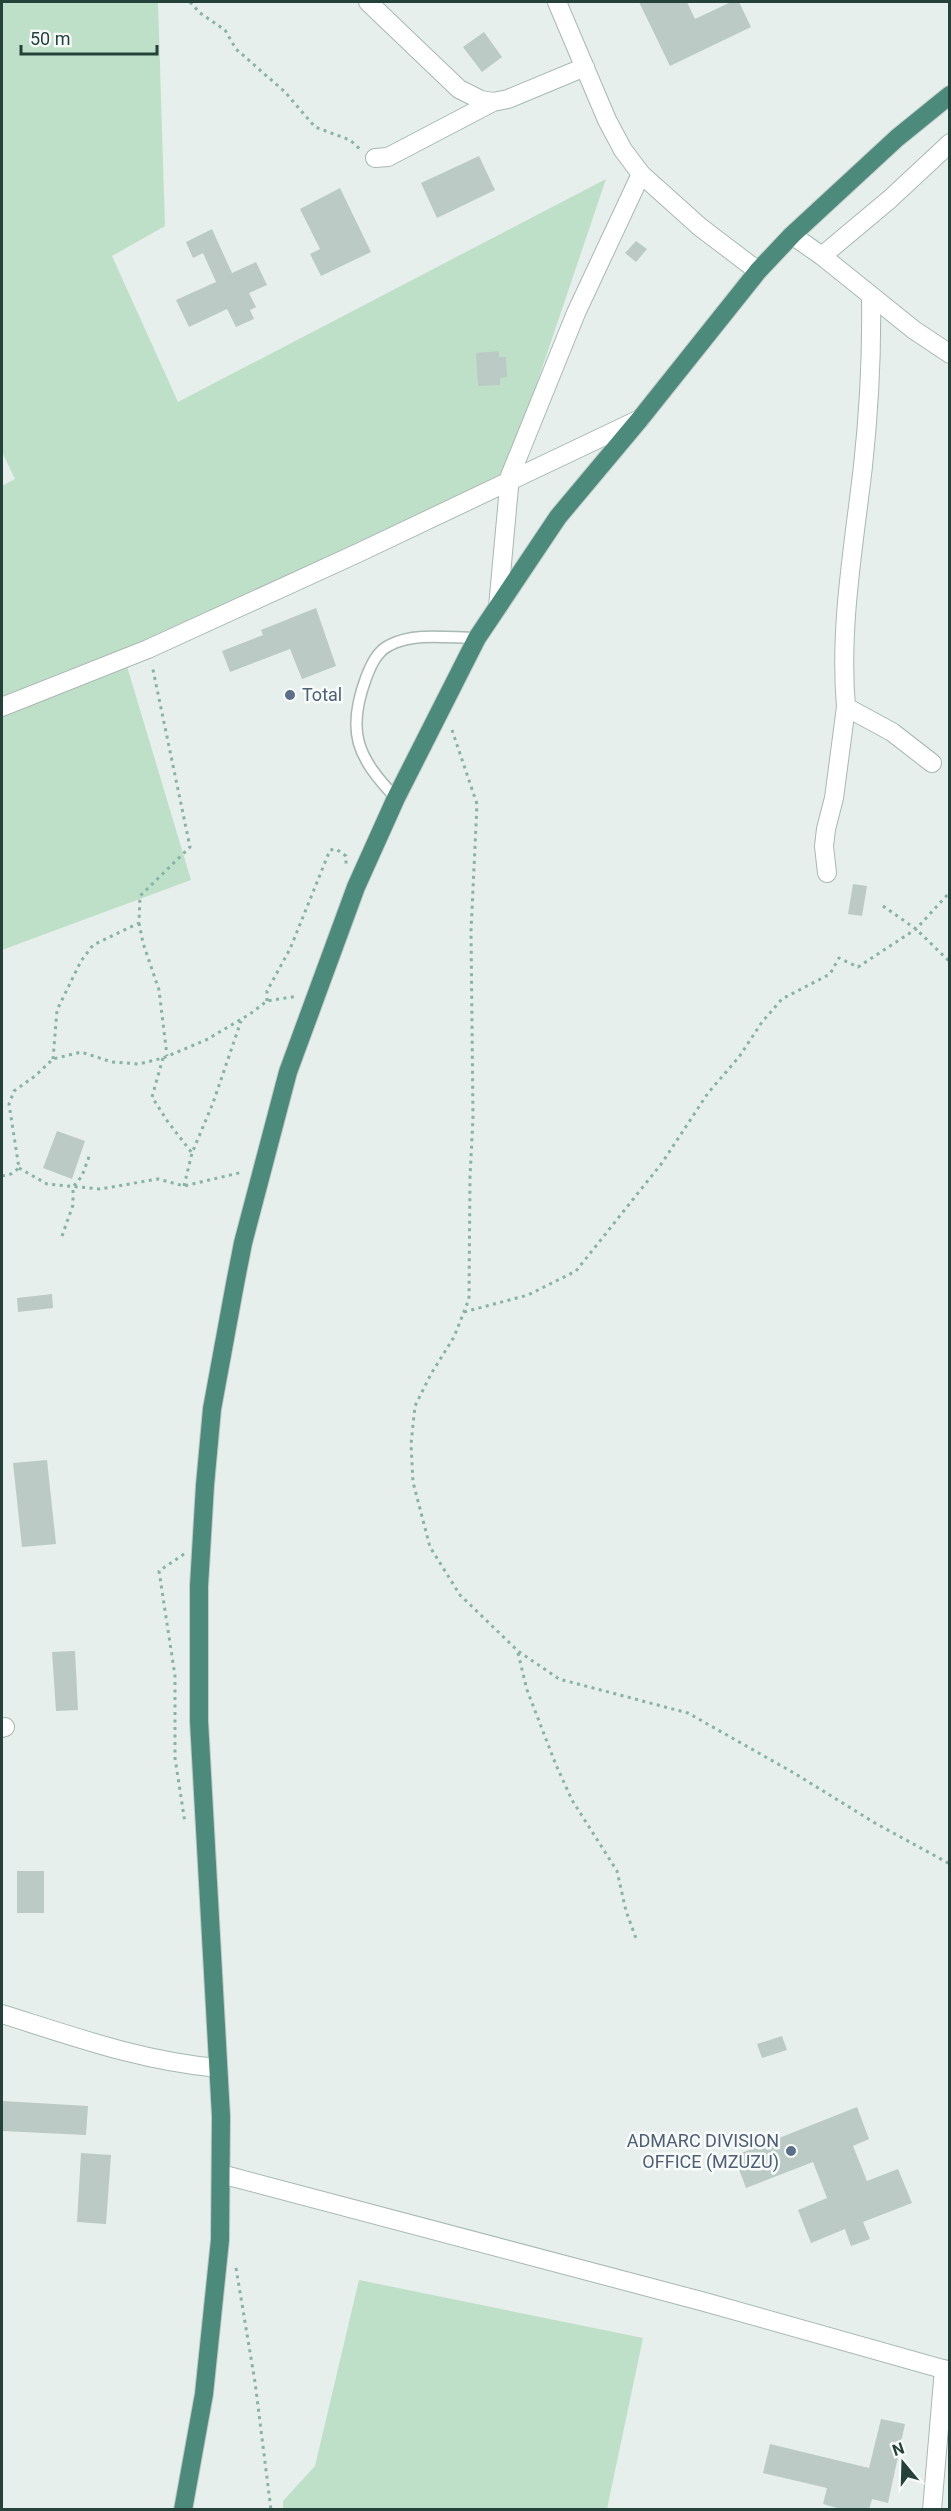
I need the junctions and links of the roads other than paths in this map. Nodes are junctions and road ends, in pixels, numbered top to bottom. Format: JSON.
{"nodes":[{"id":1,"x":368,"y":2,"type":"edge"},
{"id":2,"x":557,"y":2,"type":"edge"},
{"id":3,"x":585,"y":67,"type":"junction"},
{"id":4,"x":950,"y":95,"type":"edge"},
{"id":5,"x":493,"y":102,"type":"junction"},
{"id":6,"x":950,"y":143,"type":"edge"},
{"id":7,"x":375,"y":158,"type":"road end"},
{"id":8,"x":641,"y":174,"type":"junction"},
{"id":9,"x":792,"y":235,"type":"junction"},
{"id":10,"x":822,"y":256,"type":"junction"},
{"id":11,"x":758,"y":271,"type":"junction"},
{"id":12,"x":871,"y":297,"type":"junction"},
{"id":13,"x":948,"y":356,"type":"edge"},
{"id":14,"x":640,"y":419,"type":"junction"},
{"id":15,"x":510,"y":480,"type":"junction"},
{"id":16,"x":498,"y":607,"type":"junction"},
{"id":17,"x":477,"y":638,"type":"junction"},
{"id":18,"x":2,"y":706,"type":"edge"},
{"id":19,"x":846,"y":707,"type":"junction"},
{"id":20,"x":932,"y":763,"type":"dead end"},
{"id":21,"x":396,"y":798,"type":"junction"},
{"id":22,"x":827,"y":873,"type":"dead end"},
{"id":23,"x":2,"y":2014,"type":"edge"},
{"id":24,"x":218,"y":2068,"type":"junction"},
{"id":25,"x":221,"y":2174,"type":"junction"},
{"id":26,"x":946,"y":2370,"type":"edge"},
{"id":27,"x":183,"y":2510,"type":"edge"},
{"id":28,"x":932,"y":2510,"type":"edge"}],
"edges":[{"from":1,"to":5,"type":"street"},
{"from":2,"to":3,"type":"street"},
{"from":3,"to":5,"type":"street"},
{"from":3,"to":8,"type":"street"},
{"from":4,"to":9,"type":"highway"},
{"from":5,"to":7,"type":"street"},
{"from":6,"to":10,"type":"street"},
{"from":8,"to":11,"type":"street"},
{"from":8,"to":15,"type":"street"},
{"from":9,"to":10,"type":"street"},
{"from":9,"to":11,"type":"highway"},
{"from":10,"to":12,"type":"street"},
{"from":11,"to":14,"type":"highway"},
{"from":12,"to":13,"type":"street"},
{"from":12,"to":19,"type":"street"},
{"from":14,"to":15,"type":"street"},
{"from":14,"to":16,"type":"highway"},
{"from":15,"to":16,"type":"street"},
{"from":15,"to":18,"type":"street"},
{"from":16,"to":17,"type":"highway"},
{"from":17,"to":21,"type":"highway"},
{"from":17,"to":21,"type":"lane"},
{"from":19,"to":20,"type":"street"},
{"from":19,"to":22,"type":"street"},
{"from":21,"to":24,"type":"highway"},
{"from":23,"to":24,"type":"street"},
{"from":24,"to":25,"type":"highway"},
{"from":25,"to":26,"type":"street"},
{"from":25,"to":27,"type":"highway"},
{"from":26,"to":28,"type":"street"}]}
